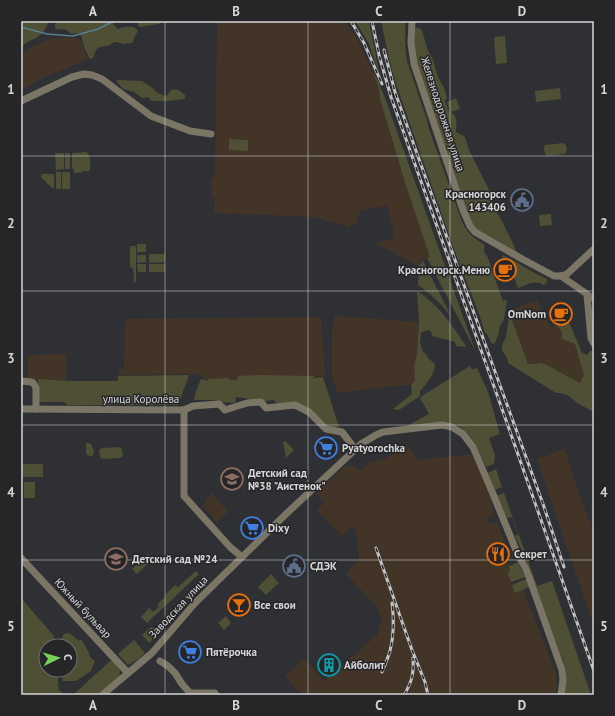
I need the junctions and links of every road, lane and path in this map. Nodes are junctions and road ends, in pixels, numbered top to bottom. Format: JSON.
{"nodes":[{"id":1,"x":412,"y":21,"type":"edge"},
{"id":2,"x":21,"y":101,"type":"edge"},
{"id":3,"x":211,"y":134,"type":"dead end"},
{"id":4,"x":594,"y":248,"type":"edge"},
{"id":5,"x":575,"y":266,"type":"junction"},
{"id":6,"x":561,"y":276,"type":"junction"},
{"id":7,"x":574,"y":286,"type":"junction"},
{"id":8,"x":587,"y":295,"type":"junction"},
{"id":9,"x":594,"y":299,"type":"edge"},
{"id":10,"x":594,"y":344,"type":"edge"},
{"id":11,"x":21,"y":381,"type":"edge"},
{"id":12,"x":21,"y":409,"type":"edge"},
{"id":13,"x":36,"y":409,"type":"junction"},
{"id":14,"x":184,"y":410,"type":"junction"},
{"id":15,"x":355,"y":449,"type":"junction"},
{"id":16,"x":242,"y":557,"type":"junction"},
{"id":17,"x":21,"y":558,"type":"edge"},
{"id":18,"x":160,"y":661,"type":"dead end"},
{"id":19,"x":128,"y":673,"type":"junction"},
{"id":20,"x":102,"y":695,"type":"edge"},
{"id":21,"x":216,"y":695,"type":"edge"},
{"id":22,"x":561,"y":695,"type":"edge"}],
"edges":[{"from":1,"to":6,"type":"street","name":"Железнодорожная улица"},
{"from":2,"to":3,"type":"street"},
{"from":4,"to":5,"type":"street"},
{"from":5,"to":6,"type":"street"},
{"from":5,"to":7,"type":"street"},
{"from":6,"to":7,"type":"street","name":"Железнодорожная улица"},
{"from":7,"to":8,"type":"street","name":"Железнодорожная улица"},
{"from":8,"to":9,"type":"street","name":"Железнодорожная улица"},
{"from":8,"to":10,"type":"street"},
{"from":11,"to":13,"type":"street"},
{"from":12,"to":13,"type":"street","name":"улица Королёва"},
{"from":13,"to":14,"type":"street","name":"улица Королёва"},
{"from":14,"to":15,"type":"street","name":"улица Королёва"},
{"from":14,"to":16,"type":"street"},
{"from":15,"to":16,"type":"street","name":"Заводская улица"},
{"from":15,"to":22,"type":"street","name":"Заводская улица"},
{"from":16,"to":19,"type":"street","name":"Заводская улица"},
{"from":17,"to":19,"type":"street","name":"Южный бульвар"},
{"from":18,"to":21,"type":"street"},
{"from":19,"to":20,"type":"street","name":"Заводская улица"}]}
